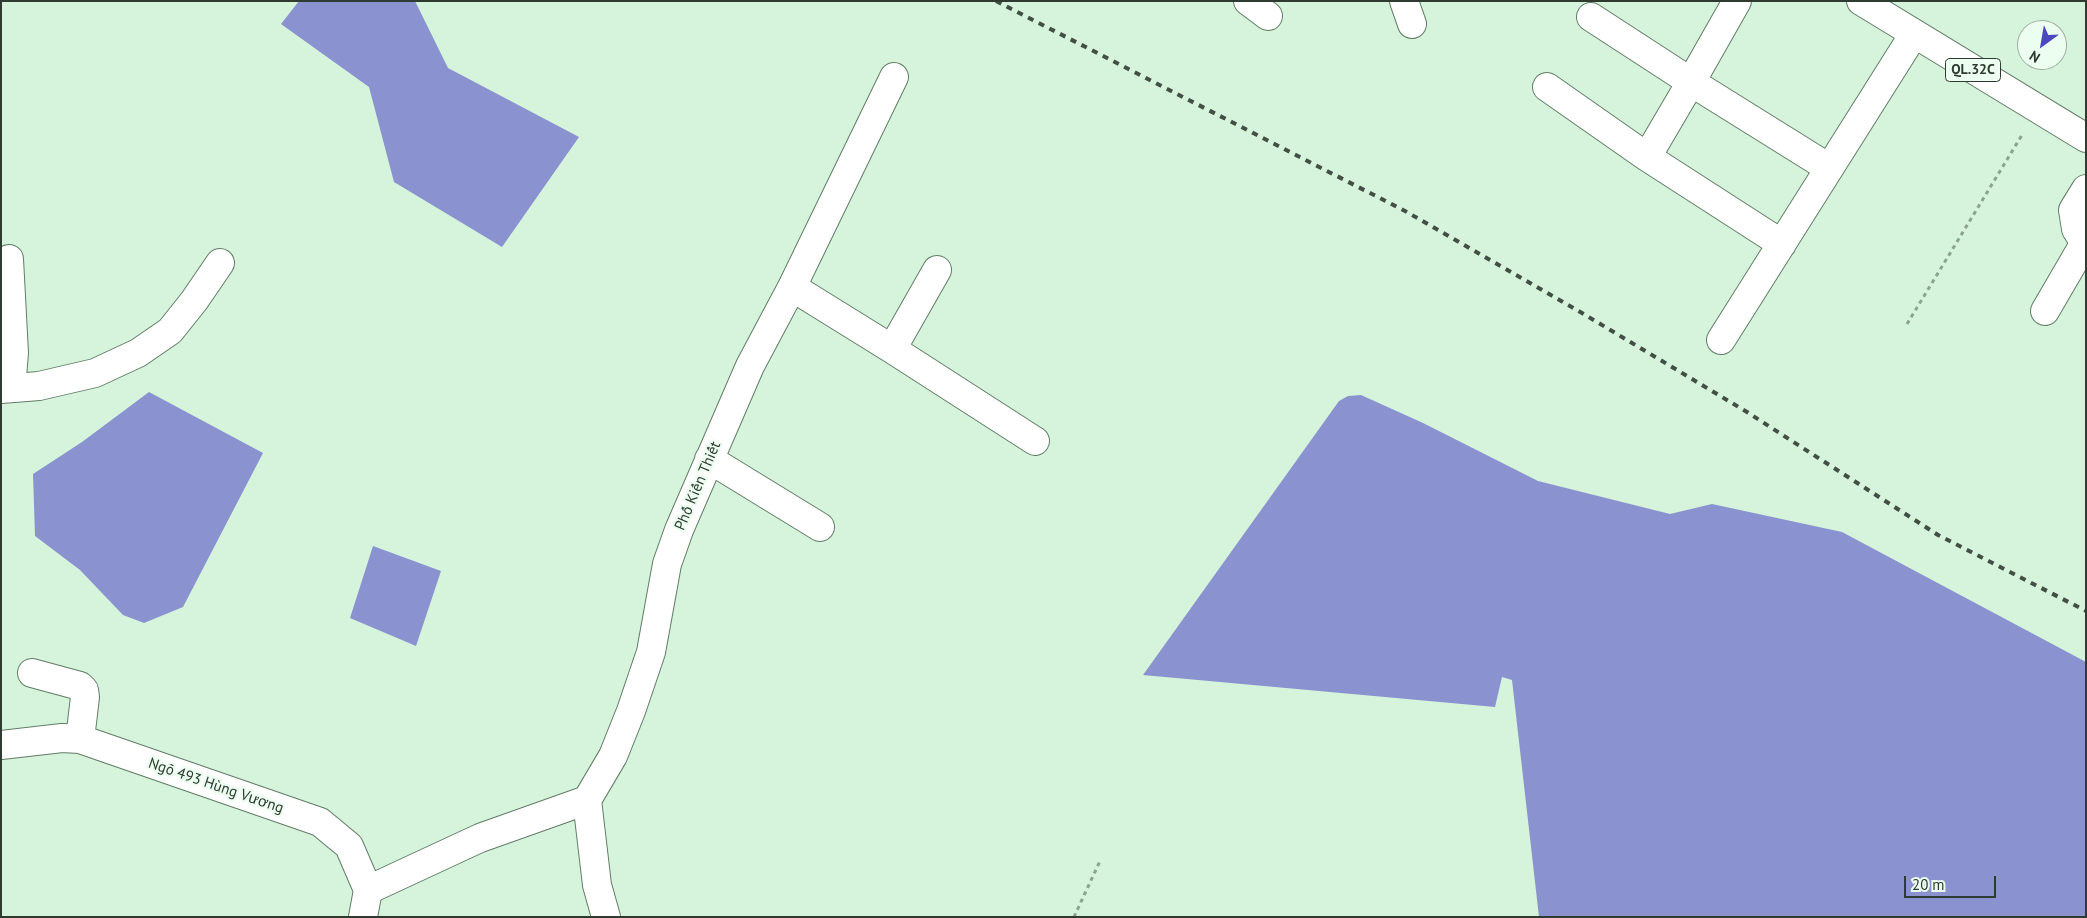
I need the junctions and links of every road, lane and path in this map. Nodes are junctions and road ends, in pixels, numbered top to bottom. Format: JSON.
{"nodes":[{"id":1,"x":1737,"y":1,"type":"edge"},
{"id":2,"x":1861,"y":1,"type":"edge"},
{"id":3,"x":1591,"y":17,"type":"dead end"},
{"id":4,"x":1914,"y":34,"type":"junction"},
{"id":5,"x":894,"y":77,"type":"dead end"},
{"id":6,"x":1691,"y":82,"type":"junction"},
{"id":7,"x":1547,"y":87,"type":"dead end"},
{"id":8,"x":2038,"y":109,"type":"junction"},
{"id":9,"x":2086,"y":138,"type":"edge"},
{"id":10,"x":1648,"y":157,"type":"junction"},
{"id":11,"x":1829,"y":168,"type":"junction"},
{"id":12,"x":2086,"y":189,"type":"edge"},
{"id":13,"x":1782,"y":244,"type":"junction"},
{"id":14,"x":2085,"y":245,"type":"edge"},
{"id":15,"x":9,"y":259,"type":"dead end"},
{"id":16,"x":220,"y":263,"type":"dead end"},
{"id":17,"x":936,"y":270,"type":"dead end"},
{"id":18,"x":792,"y":287,"type":"junction"},
{"id":19,"x":2046,"y":311,"type":"dead end"},
{"id":20,"x":1907,"y":324,"type":"dead end"},
{"id":21,"x":1721,"y":340,"type":"dead end"},
{"id":22,"x":892,"y":348,"type":"junction"},
{"id":23,"x":6,"y":388,"type":"edge"},
{"id":24,"x":1035,"y":442,"type":"dead end"},
{"id":25,"x":709,"y":459,"type":"junction"},
{"id":26,"x":820,"y":526,"type":"dead end"},
{"id":27,"x":32,"y":673,"type":"dead end"},
{"id":28,"x":80,"y":740,"type":"junction"},
{"id":29,"x":1,"y":745,"type":"edge"},
{"id":30,"x":588,"y":800,"type":"junction"},
{"id":31,"x":1100,"y":860,"type":"dead end"},
{"id":32,"x":368,"y":890,"type":"junction"},
{"id":33,"x":363,"y":917,"type":"edge"},
{"id":34,"x":606,"y":917,"type":"edge"},
{"id":35,"x":1074,"y":917,"type":"edge"}],
"edges":[{"from":1,"to":6,"type":"main road"},
{"from":2,"to":4,"type":"main road","number":"QL.32C"},
{"from":3,"to":6,"type":"main road"},
{"from":4,"to":8,"type":"main road","number":"QL.32C"},
{"from":4,"to":11,"type":"main road"},
{"from":5,"to":18,"type":"main road","name":"Phố Kiến Thiết"},
{"from":6,"to":10,"type":"main road"},
{"from":6,"to":11,"type":"main road"},
{"from":7,"to":10,"type":"main road"},
{"from":8,"to":9,"type":"main road","number":"QL.32C"},
{"from":8,"to":20,"type":"path"},
{"from":10,"to":13,"type":"main road"},
{"from":11,"to":13,"type":"main road"},
{"from":12,"to":14,"type":"main road"},
{"from":13,"to":21,"type":"main road"},
{"from":14,"to":19,"type":"main road"},
{"from":15,"to":23,"type":"main road"},
{"from":16,"to":23,"type":"main road"},
{"from":17,"to":22,"type":"main road"},
{"from":18,"to":22,"type":"main road"},
{"from":18,"to":25,"type":"main road","name":"Phố Kiến Thiết"},
{"from":22,"to":24,"type":"main road"},
{"from":25,"to":26,"type":"main road"},
{"from":25,"to":30,"type":"main road","name":"Phố Kiến Thiết"},
{"from":27,"to":28,"type":"main road"},
{"from":28,"to":29,"type":"main road","name":"Ngõ 493 Hùng Vương"},
{"from":28,"to":32,"type":"main road","name":"Ngõ 493 Hùng Vương"},
{"from":30,"to":32,"type":"main road"},
{"from":30,"to":34,"type":"main road"},
{"from":31,"to":35,"type":"path"},
{"from":32,"to":33,"type":"main road"}]}
